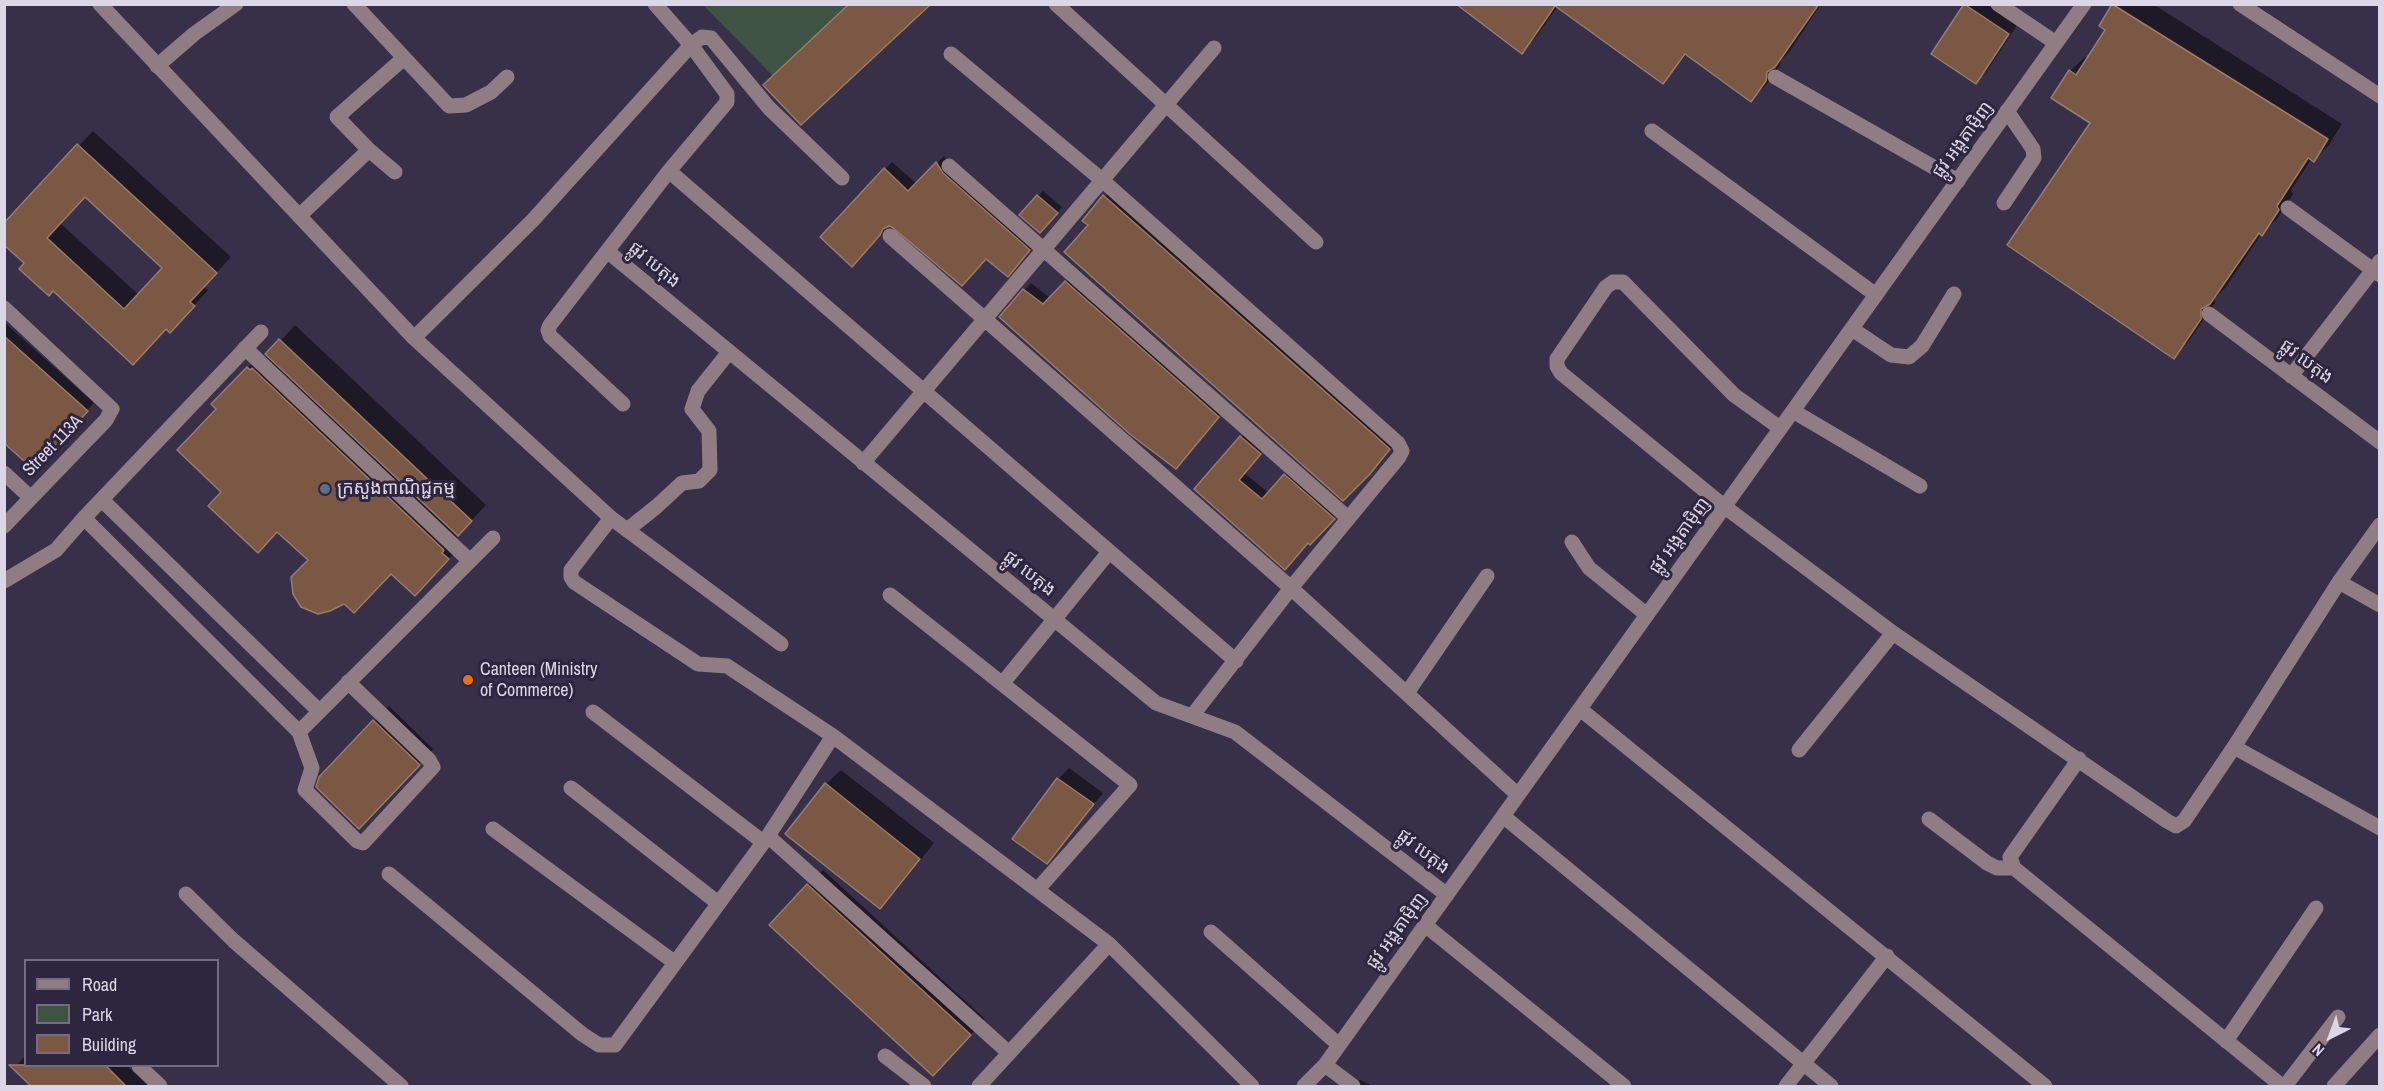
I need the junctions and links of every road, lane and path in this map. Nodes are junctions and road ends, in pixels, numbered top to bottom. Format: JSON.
{"nodes":[{"id":1,"x":100,"y":4,"type":"edge"},
{"id":2,"x":236,"y":4,"type":"edge"},
{"id":3,"x":354,"y":4,"type":"edge"},
{"id":4,"x":656,"y":4,"type":"edge"},
{"id":5,"x":1056,"y":4,"type":"edge"},
{"id":6,"x":1998,"y":4,"type":"edge"},
{"id":7,"x":2084,"y":4,"type":"edge"},
{"id":8,"x":2240,"y":4,"type":"edge"},
{"id":9,"x":2056,"y":43,"type":"junction"},
{"id":10,"x":691,"y":45,"type":"junction"},
{"id":11,"x":1214,"y":48,"type":"dead end"},
{"id":12,"x":951,"y":54,"type":"dead end"},
{"id":13,"x":404,"y":58,"type":"junction"},
{"id":14,"x":158,"y":66,"type":"junction"},
{"id":15,"x":507,"y":77,"type":"dead end"},
{"id":16,"x":1775,"y":77,"type":"dead end"},
{"id":17,"x":2379,"y":96,"type":"edge"},
{"id":18,"x":1166,"y":104,"type":"junction"},
{"id":19,"x":2007,"y":111,"type":"junction"},
{"id":20,"x":1652,"y":131,"type":"dead end"},
{"id":21,"x":369,"y":150,"type":"junction"},
{"id":22,"x":949,"y":166,"type":"dead end"},
{"id":23,"x":395,"y":171,"type":"dead end"},
{"id":24,"x":669,"y":171,"type":"junction"},
{"id":25,"x":842,"y":178,"type":"dead end"},
{"id":26,"x":1102,"y":180,"type":"junction"},
{"id":27,"x":1958,"y":181,"type":"junction"},
{"id":28,"x":2004,"y":203,"type":"dead end"},
{"id":29,"x":2288,"y":208,"type":"dead end"},
{"id":30,"x":299,"y":216,"type":"junction"},
{"id":31,"x":890,"y":236,"type":"dead end"},
{"id":32,"x":1316,"y":242,"type":"dead end"},
{"id":33,"x":1042,"y":250,"type":"junction"},
{"id":34,"x":608,"y":251,"type":"junction"},
{"id":35,"x":2377,"y":269,"type":"edge"},
{"id":36,"x":1954,"y":294,"type":"dead end"},
{"id":37,"x":1876,"y":295,"type":"junction"},
{"id":38,"x":4,"y":308,"type":"edge"},
{"id":39,"x":2209,"y":314,"type":"dead end"},
{"id":40,"x":984,"y":320,"type":"junction"},
{"id":41,"x":1852,"y":329,"type":"junction"},
{"id":42,"x":261,"y":332,"type":"dead end"},
{"id":43,"x":414,"y":338,"type":"junction"},
{"id":44,"x":246,"y":348,"type":"junction"},
{"id":45,"x":729,"y":352,"type":"junction"},
{"id":46,"x":2291,"y":376,"type":"junction"},
{"id":47,"x":923,"y":391,"type":"junction"},
{"id":48,"x":623,"y":404,"type":"dead end"},
{"id":49,"x":1793,"y":411,"type":"junction"},
{"id":50,"x":1780,"y":428,"type":"junction"},
{"id":51,"x":2379,"y":442,"type":"edge"},
{"id":52,"x":863,"y":463,"type":"junction"},
{"id":53,"x":4,"y":473,"type":"edge"},
{"id":54,"x":1920,"y":486,"type":"dead end"},
{"id":55,"x":31,"y":498,"type":"junction"},
{"id":56,"x":102,"y":500,"type":"junction"},
{"id":57,"x":1725,"y":507,"type":"junction"},
{"id":58,"x":84,"y":518,"type":"junction"},
{"id":59,"x":611,"y":518,"type":"junction"},
{"id":60,"x":1348,"y":518,"type":"junction"},
{"id":61,"x":4,"y":525,"type":"edge"},
{"id":62,"x":2379,"y":525,"type":"edge"},
{"id":63,"x":627,"y":530,"type":"junction"},
{"id":64,"x":493,"y":538,"type":"dead end"},
{"id":65,"x":1572,"y":542,"type":"dead end"},
{"id":66,"x":1109,"y":552,"type":"junction"},
{"id":67,"x":470,"y":561,"type":"junction"},
{"id":68,"x":1487,"y":576,"type":"dead end"},
{"id":69,"x":4,"y":581,"type":"edge"},
{"id":70,"x":2339,"y":582,"type":"junction"},
{"id":71,"x":1291,"y":588,"type":"junction"},
{"id":72,"x":890,"y":595,"type":"dead end"},
{"id":73,"x":2379,"y":605,"type":"edge"},
{"id":74,"x":1647,"y":615,"type":"junction"},
{"id":75,"x":1055,"y":620,"type":"junction"},
{"id":76,"x":1893,"y":633,"type":"junction"},
{"id":77,"x":782,"y":644,"type":"dead end"},
{"id":78,"x":1236,"y":661,"type":"junction"},
{"id":79,"x":348,"y":682,"type":"junction"},
{"id":80,"x":1002,"y":684,"type":"junction"},
{"id":81,"x":1407,"y":693,"type":"junction"},
{"id":82,"x":1580,"y":709,"type":"junction"},
{"id":83,"x":319,"y":711,"type":"junction"},
{"id":84,"x":594,"y":712,"type":"dead end"},
{"id":85,"x":1192,"y":716,"type":"junction"},
{"id":86,"x":299,"y":732,"type":"junction"},
{"id":87,"x":833,"y":736,"type":"junction"},
{"id":88,"x":2234,"y":747,"type":"junction"},
{"id":89,"x":1799,"y":750,"type":"dead end"},
{"id":90,"x":2079,"y":759,"type":"junction"},
{"id":91,"x":571,"y":788,"type":"dead end"},
{"id":92,"x":1518,"y":795,"type":"junction"},
{"id":93,"x":1503,"y":816,"type":"junction"},
{"id":94,"x":1929,"y":819,"type":"dead end"},
{"id":95,"x":2379,"y":828,"type":"edge"},
{"id":96,"x":493,"y":829,"type":"dead end"},
{"id":97,"x":766,"y":839,"type":"junction"},
{"id":98,"x":2014,"y":868,"type":"junction"},
{"id":99,"x":389,"y":874,"type":"dead end"},
{"id":100,"x":1038,"y":890,"type":"junction"},
{"id":101,"x":186,"y":894,"type":"dead end"},
{"id":102,"x":1447,"y":895,"type":"junction"},
{"id":103,"x":718,"y":903,"type":"junction"},
{"id":104,"x":2316,"y":908,"type":"dead end"},
{"id":105,"x":1425,"y":925,"type":"junction"},
{"id":106,"x":1211,"y":932,"type":"dead end"},
{"id":107,"x":1109,"y":944,"type":"junction"},
{"id":108,"x":1887,"y":956,"type":"junction"},
{"id":109,"x":674,"y":962,"type":"junction"},
{"id":110,"x":2338,"y":1017,"type":"dead end"},
{"id":111,"x":2379,"y":1035,"type":"edge"},
{"id":112,"x":2226,"y":1041,"type":"junction"},
{"id":113,"x":1339,"y":1045,"type":"junction"},
{"id":114,"x":1009,"y":1053,"type":"junction"},
{"id":115,"x":885,"y":1056,"type":"dead end"},
{"id":116,"x":1804,"y":1064,"type":"junction"},
{"id":117,"x":1325,"y":1065,"type":"junction"},
{"id":118,"x":141,"y":1067,"type":"edge"},
{"id":119,"x":160,"y":1086,"type":"edge"},
{"id":120,"x":402,"y":1086,"type":"edge"},
{"id":121,"x":924,"y":1086,"type":"edge"},
{"id":122,"x":979,"y":1086,"type":"edge"},
{"id":123,"x":1252,"y":1086,"type":"edge"},
{"id":124,"x":1304,"y":1086,"type":"edge"},
{"id":125,"x":1353,"y":1086,"type":"edge"},
{"id":126,"x":1624,"y":1086,"type":"edge"},
{"id":127,"x":1786,"y":1086,"type":"edge"},
{"id":128,"x":1831,"y":1086,"type":"edge"},
{"id":129,"x":2045,"y":1086,"type":"edge"},
{"id":130,"x":2283,"y":1086,"type":"edge"},
{"id":131,"x":2334,"y":1086,"type":"edge"}],
"edges":[{"from":1,"to":14,"type":"street"},
{"from":2,"to":14,"type":"street"},
{"from":3,"to":13,"type":"street"},
{"from":4,"to":10,"type":"street"},
{"from":5,"to":18,"type":"street"},
{"from":6,"to":9,"type":"street"},
{"from":7,"to":9,"type":"street","name":"ផ្លូវ អង្តតាម៉ិញ"},
{"from":8,"to":17,"type":"street"},
{"from":9,"to":19,"type":"street","name":"ផ្លូវ អង្តតាម៉ិញ"},
{"from":10,"to":24,"type":"street"},
{"from":10,"to":25,"type":"street"},
{"from":10,"to":43,"type":"street"},
{"from":11,"to":18,"type":"street"},
{"from":12,"to":26,"type":"street"},
{"from":13,"to":15,"type":"street"},
{"from":13,"to":21,"type":"street"},
{"from":14,"to":30,"type":"street"},
{"from":16,"to":27,"type":"street"},
{"from":18,"to":26,"type":"street"},
{"from":18,"to":32,"type":"street"},
{"from":19,"to":27,"type":"street","name":"ផ្លូវ អង្តតាម៉ិញ"},
{"from":19,"to":28,"type":"street"},
{"from":20,"to":37,"type":"street"},
{"from":21,"to":23,"type":"street"},
{"from":21,"to":30,"type":"street"},
{"from":22,"to":33,"type":"street"},
{"from":24,"to":34,"type":"street"},
{"from":24,"to":47,"type":"street"},
{"from":26,"to":33,"type":"street"},
{"from":26,"to":60,"type":"street"},
{"from":27,"to":37,"type":"street","name":"ផ្លូវ អង្តតាម៉ិញ"},
{"from":29,"to":35,"type":"street"},
{"from":30,"to":43,"type":"street"},
{"from":31,"to":40,"type":"street"},
{"from":33,"to":40,"type":"street"},
{"from":33,"to":60,"type":"street"},
{"from":34,"to":45,"type":"street","name":"ផ្លូវ បេតុង"},
{"from":34,"to":48,"type":"street"},
{"from":35,"to":46,"type":"street"},
{"from":36,"to":41,"type":"street"},
{"from":37,"to":41,"type":"street","name":"ផ្លូវ អង្តតាម៉ិញ"},
{"from":38,"to":55,"type":"street","name":"Street 113A"},
{"from":39,"to":46,"type":"street","name":"ផ្លូវ បេតុង"},
{"from":40,"to":47,"type":"street"},
{"from":40,"to":71,"type":"street"},
{"from":41,"to":49,"type":"street","name":"ផ្លូវ អង្តតាម៉ិញ"},
{"from":42,"to":44,"type":"street"},
{"from":43,"to":59,"type":"street"},
{"from":44,"to":56,"type":"street"},
{"from":44,"to":67,"type":"street"},
{"from":45,"to":52,"type":"street","name":"ផ្លូវ បេតុង"},
{"from":45,"to":63,"type":"street"},
{"from":46,"to":51,"type":"street","name":"ផ្លូវ បេតុង"},
{"from":47,"to":52,"type":"street"},
{"from":47,"to":66,"type":"street"},
{"from":49,"to":50,"type":"street","name":"ផ្លូវ អង្តតាម៉ិញ"},
{"from":49,"to":54,"type":"street"},
{"from":50,"to":57,"type":"street","name":"ផ្លូវ អង្តតាម៉ិញ"},
{"from":50,"to":57,"type":"street"},
{"from":52,"to":75,"type":"street","name":"ផ្លូវ បេតុង"},
{"from":53,"to":55,"type":"street"},
{"from":55,"to":61,"type":"street","name":"Street 113A"},
{"from":56,"to":58,"type":"street"},
{"from":56,"to":83,"type":"street"},
{"from":57,"to":74,"type":"street","name":"ផ្លូវ អង្តតាម៉ិញ"},
{"from":57,"to":76,"type":"street"},
{"from":58,"to":69,"type":"street"},
{"from":58,"to":86,"type":"street"},
{"from":59,"to":63,"type":"street"},
{"from":59,"to":87,"type":"street"},
{"from":60,"to":71,"type":"street"},
{"from":62,"to":70,"type":"street"},
{"from":63,"to":77,"type":"street"},
{"from":64,"to":67,"type":"street"},
{"from":65,"to":74,"type":"street"},
{"from":66,"to":75,"type":"street"},
{"from":66,"to":78,"type":"street"},
{"from":67,"to":79,"type":"street"},
{"from":68,"to":81,"type":"street"},
{"from":70,"to":73,"type":"street"},
{"from":70,"to":88,"type":"street"},
{"from":71,"to":78,"type":"street"},
{"from":71,"to":81,"type":"street"},
{"from":72,"to":80,"type":"street"},
{"from":74,"to":82,"type":"street","name":"ផ្លូវ អង្តតាម៉ិញ"},
{"from":75,"to":80,"type":"street"},
{"from":75,"to":85,"type":"street","name":"ផ្លូវ បេតុង"},
{"from":76,"to":89,"type":"street"},
{"from":76,"to":90,"type":"street"},
{"from":78,"to":85,"type":"street"},
{"from":79,"to":83,"type":"street"},
{"from":79,"to":86,"type":"street"},
{"from":80,"to":100,"type":"street"},
{"from":81,"to":92,"type":"street"},
{"from":82,"to":92,"type":"street","name":"ផ្លូវ អង្តតាម៉ិញ"},
{"from":82,"to":108,"type":"street"},
{"from":83,"to":86,"type":"street"},
{"from":84,"to":97,"type":"street"},
{"from":85,"to":102,"type":"street","name":"ផ្លូវ បេតុង"},
{"from":87,"to":97,"type":"street"},
{"from":87,"to":100,"type":"street"},
{"from":88,"to":90,"type":"street"},
{"from":88,"to":95,"type":"street"},
{"from":90,"to":98,"type":"street"},
{"from":91,"to":103,"type":"street"},
{"from":92,"to":93,"type":"street","name":"ផ្លូវ អង្តតាម៉ិញ"},
{"from":93,"to":102,"type":"street","name":"ផ្លូវ អង្តតាម៉ិញ"},
{"from":93,"to":116,"type":"street"},
{"from":94,"to":98,"type":"street"},
{"from":96,"to":109,"type":"street"},
{"from":97,"to":103,"type":"street"},
{"from":97,"to":114,"type":"street"},
{"from":98,"to":112,"type":"street"},
{"from":99,"to":109,"type":"street"},
{"from":100,"to":107,"type":"street"},
{"from":101,"to":120,"type":"street"},
{"from":102,"to":105,"type":"street","name":"ផ្លូវ អង្តតាម៉ិញ"},
{"from":103,"to":109,"type":"street"},
{"from":104,"to":112,"type":"street"},
{"from":105,"to":113,"type":"street","name":"ផ្លូវ អង្តតាម៉ិញ"},
{"from":105,"to":126,"type":"street"},
{"from":106,"to":113,"type":"street"},
{"from":107,"to":114,"type":"street"},
{"from":107,"to":123,"type":"street"},
{"from":108,"to":116,"type":"street"},
{"from":108,"to":129,"type":"street"},
{"from":110,"to":130,"type":"street"},
{"from":111,"to":131,"type":"street"},
{"from":112,"to":130,"type":"street"},
{"from":113,"to":117,"type":"street","name":"ផ្លូវ អង្តតាម៉ិញ"},
{"from":114,"to":122,"type":"street"},
{"from":115,"to":121,"type":"street"},
{"from":116,"to":127,"type":"street"},
{"from":116,"to":128,"type":"street"},
{"from":117,"to":124,"type":"street","name":"ផ្លូវ អង្តតាម៉ិញ"},
{"from":117,"to":125,"type":"street"},
{"from":118,"to":119,"type":"street"}]}
